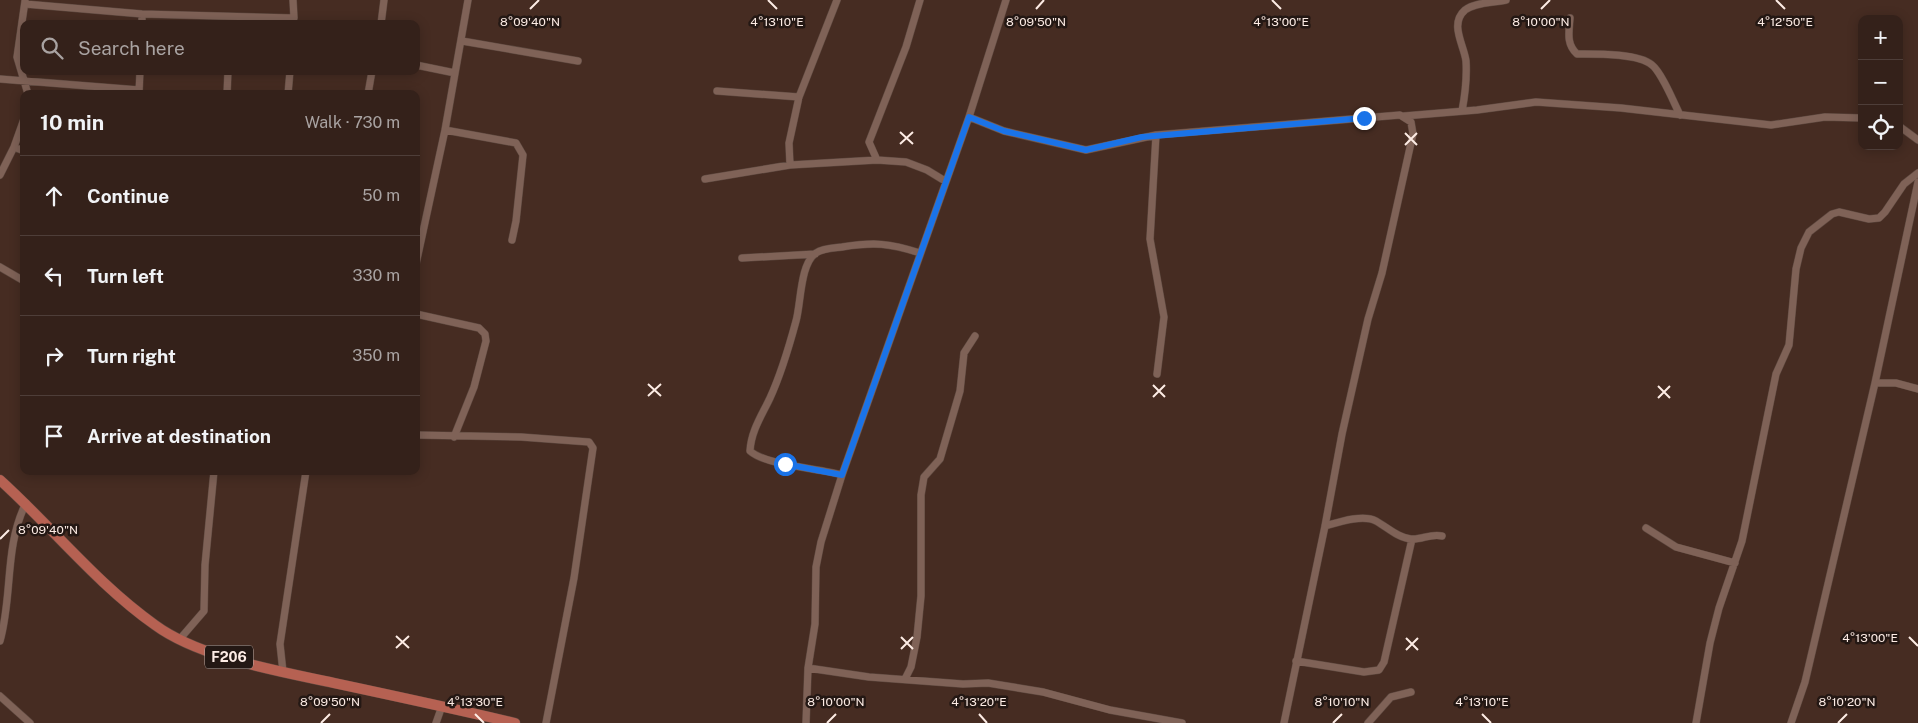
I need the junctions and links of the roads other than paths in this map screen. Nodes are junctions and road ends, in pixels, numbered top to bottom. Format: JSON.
{"nodes":[{"id":1,"x":293,"y":0,"type":"edge"},
{"id":2,"x":384,"y":0,"type":"edge"},
{"id":3,"x":468,"y":0,"type":"edge"},
{"id":4,"x":837,"y":0,"type":"edge"},
{"id":5,"x":920,"y":0,"type":"edge"},
{"id":6,"x":1006,"y":0,"type":"edge"},
{"id":7,"x":1506,"y":0,"type":"edge"},
{"id":8,"x":25,"y":2,"type":"edge"},
{"id":9,"x":142,"y":14,"type":"junction"},
{"id":10,"x":1570,"y":18,"type":"dead end"},
{"id":11,"x":22,"y":20,"type":"edge"},
{"id":12,"x":142,"y":20,"type":"edge"},
{"id":13,"x":218,"y":20,"type":"edge"},
{"id":14,"x":294,"y":20,"type":"edge"},
{"id":15,"x":382,"y":20,"type":"edge"},
{"id":16,"x":20,"y":36,"type":"edge"},
{"id":17,"x":462,"y":41,"type":"junction"},
{"id":18,"x":578,"y":61,"type":"dead end"},
{"id":19,"x":20,"y":66,"type":"edge"},
{"id":20,"x":420,"y":66,"type":"edge"},
{"id":21,"x":455,"y":73,"type":"junction"},
{"id":22,"x":23,"y":75,"type":"edge"},
{"id":23,"x":140,"y":75,"type":"edge"},
{"id":24,"x":228,"y":75,"type":"edge"},
{"id":25,"x":290,"y":75,"type":"edge"},
{"id":26,"x":371,"y":75,"type":"edge"},
{"id":27,"x":0,"y":79,"type":"edge"},
{"id":28,"x":25,"y":81,"type":"junction"},
{"id":29,"x":27,"y":90,"type":"edge"},
{"id":30,"x":118,"y":90,"type":"edge"},
{"id":31,"x":139,"y":90,"type":"edge"},
{"id":32,"x":227,"y":90,"type":"edge"},
{"id":33,"x":288,"y":90,"type":"edge"},
{"id":34,"x":369,"y":90,"type":"edge"},
{"id":35,"x":717,"y":91,"type":"dead end"},
{"id":36,"x":799,"y":97,"type":"junction"},
{"id":37,"x":1462,"y":111,"type":"junction"},
{"id":38,"x":1680,"y":115,"type":"junction"},
{"id":39,"x":1404,"y":116,"type":"junction"},
{"id":40,"x":969,"y":117,"type":"junction"},
{"id":41,"x":1858,"y":118,"type":"edge"},
{"id":42,"x":1903,"y":129,"type":"edge"},
{"id":43,"x":20,"y":130,"type":"edge"},
{"id":44,"x":444,"y":130,"type":"junction"},
{"id":45,"x":1156,"y":135,"type":"junction"},
{"id":46,"x":1918,"y":140,"type":"edge"},
{"id":47,"x":14,"y":147,"type":"junction"},
{"id":48,"x":20,"y":149,"type":"edge"},
{"id":49,"x":877,"y":160,"type":"junction"},
{"id":50,"x":790,"y":165,"type":"junction"},
{"id":51,"x":0,"y":173,"type":"edge"},
{"id":52,"x":1918,"y":173,"type":"edge"},
{"id":53,"x":705,"y":178,"type":"dead end"},
{"id":54,"x":945,"y":181,"type":"junction"},
{"id":55,"x":1918,"y":182,"type":"edge"},
{"id":56,"x":512,"y":240,"type":"dead end"},
{"id":57,"x":420,"y":245,"type":"edge"},
{"id":58,"x":920,"y":253,"type":"junction"},
{"id":59,"x":815,"y":254,"type":"junction"},
{"id":60,"x":742,"y":258,"type":"dead end"},
{"id":61,"x":0,"y":267,"type":"edge"},
{"id":62,"x":20,"y":279,"type":"edge"},
{"id":63,"x":420,"y":315,"type":"edge"},
{"id":64,"x":974,"y":336,"type":"dead end"},
{"id":65,"x":1157,"y":374,"type":"dead end"},
{"id":66,"x":1875,"y":383,"type":"junction"},
{"id":67,"x":1918,"y":389,"type":"edge"},
{"id":68,"x":420,"y":435,"type":"edge"},
{"id":69,"x":454,"y":437,"type":"junction"},
{"id":70,"x":214,"y":475,"type":"edge"},
{"id":71,"x":305,"y":475,"type":"edge"},
{"id":72,"x":842,"y":475,"type":"junction"},
{"id":73,"x":0,"y":480,"type":"edge"},
{"id":74,"x":26,"y":503,"type":"junction"},
{"id":75,"x":1326,"y":526,"type":"junction"},
{"id":76,"x":1646,"y":528,"type":"dead end"},
{"id":77,"x":1442,"y":536,"type":"dead end"},
{"id":78,"x":1412,"y":539,"type":"junction"},
{"id":79,"x":1735,"y":563,"type":"junction"},
{"id":80,"x":179,"y":640,"type":"junction"},
{"id":81,"x":0,"y":641,"type":"edge"},
{"id":82,"x":1296,"y":661,"type":"junction"},
{"id":83,"x":808,"y":668,"type":"junction"},
{"id":84,"x":283,"y":672,"type":"junction"},
{"id":85,"x":905,"y":678,"type":"junction"},
{"id":86,"x":1411,"y":692,"type":"dead end"},
{"id":87,"x":0,"y":696,"type":"edge"},
{"id":88,"x":442,"y":706,"type":"junction"},
{"id":89,"x":30,"y":723,"type":"edge"},
{"id":90,"x":436,"y":723,"type":"edge"},
{"id":91,"x":515,"y":723,"type":"edge"},
{"id":92,"x":546,"y":723,"type":"edge"},
{"id":93,"x":806,"y":723,"type":"edge"},
{"id":94,"x":1182,"y":723,"type":"edge"},
{"id":95,"x":1284,"y":723,"type":"edge"},
{"id":96,"x":1368,"y":723,"type":"edge"},
{"id":97,"x":1696,"y":723,"type":"edge"},
{"id":98,"x":1791,"y":723,"type":"edge"}],
"edges":[{"from":1,"to":14,"type":"street"},
{"from":2,"to":15,"type":"street"},
{"from":3,"to":17,"type":"street"},
{"from":4,"to":36,"type":"street"},
{"from":5,"to":49,"type":"street"},
{"from":6,"to":40,"type":"street"},
{"from":7,"to":37,"type":"street"},
{"from":8,"to":9,"type":"street"},
{"from":8,"to":11,"type":"street"},
{"from":9,"to":12,"type":"street"},
{"from":9,"to":13,"type":"street"},
{"from":10,"to":38,"type":"street"},
{"from":16,"to":19,"type":"street"},
{"from":17,"to":18,"type":"street"},
{"from":17,"to":21,"type":"street"},
{"from":20,"to":21,"type":"street"},
{"from":21,"to":44,"type":"street"},
{"from":22,"to":28,"type":"street"},
{"from":23,"to":31,"type":"street"},
{"from":24,"to":32,"type":"street"},
{"from":25,"to":33,"type":"street"},
{"from":26,"to":34,"type":"street"},
{"from":27,"to":28,"type":"street"},
{"from":28,"to":29,"type":"street"},
{"from":28,"to":30,"type":"street"},
{"from":35,"to":36,"type":"street"},
{"from":36,"to":50,"type":"street"},
{"from":37,"to":38,"type":"street"},
{"from":37,"to":39,"type":"street"},
{"from":38,"to":41,"type":"street"},
{"from":39,"to":45,"type":"street"},
{"from":39,"to":75,"type":"street"},
{"from":40,"to":45,"type":"street"},
{"from":40,"to":54,"type":"street"},
{"from":42,"to":46,"type":"street"},
{"from":43,"to":47,"type":"street"},
{"from":44,"to":56,"type":"street"},
{"from":44,"to":57,"type":"street"},
{"from":45,"to":65,"type":"street"},
{"from":47,"to":48,"type":"street"},
{"from":47,"to":51,"type":"street"},
{"from":49,"to":50,"type":"street"},
{"from":49,"to":54,"type":"street"},
{"from":50,"to":53,"type":"street"},
{"from":52,"to":79,"type":"street"},
{"from":54,"to":58,"type":"street"},
{"from":55,"to":66,"type":"street"},
{"from":58,"to":59,"type":"street"},
{"from":58,"to":72,"type":"street"},
{"from":59,"to":60,"type":"street"},
{"from":59,"to":72,"type":"street"},
{"from":61,"to":62,"type":"street"},
{"from":63,"to":69,"type":"street"},
{"from":64,"to":85,"type":"street"},
{"from":66,"to":67,"type":"street"},
{"from":66,"to":98,"type":"street"},
{"from":68,"to":69,"type":"street"},
{"from":69,"to":92,"type":"street"},
{"from":70,"to":80,"type":"street"},
{"from":71,"to":84,"type":"street"},
{"from":72,"to":83,"type":"street"},
{"from":73,"to":74,"type":"main road","number":"F206"},
{"from":74,"to":80,"type":"main road","number":"F206"},
{"from":74,"to":81,"type":"street"},
{"from":75,"to":78,"type":"street"},
{"from":75,"to":82,"type":"street"},
{"from":76,"to":79,"type":"street"},
{"from":77,"to":78,"type":"street"},
{"from":78,"to":82,"type":"street"},
{"from":79,"to":97,"type":"street"},
{"from":80,"to":84,"type":"main road","number":"F206"},
{"from":82,"to":95,"type":"street"},
{"from":83,"to":85,"type":"street"},
{"from":83,"to":93,"type":"street"},
{"from":84,"to":88,"type":"main road","number":"F206"},
{"from":85,"to":94,"type":"street"},
{"from":86,"to":96,"type":"street"},
{"from":87,"to":89,"type":"street"},
{"from":88,"to":90,"type":"street"},
{"from":88,"to":91,"type":"main road","number":"F206"}]}
